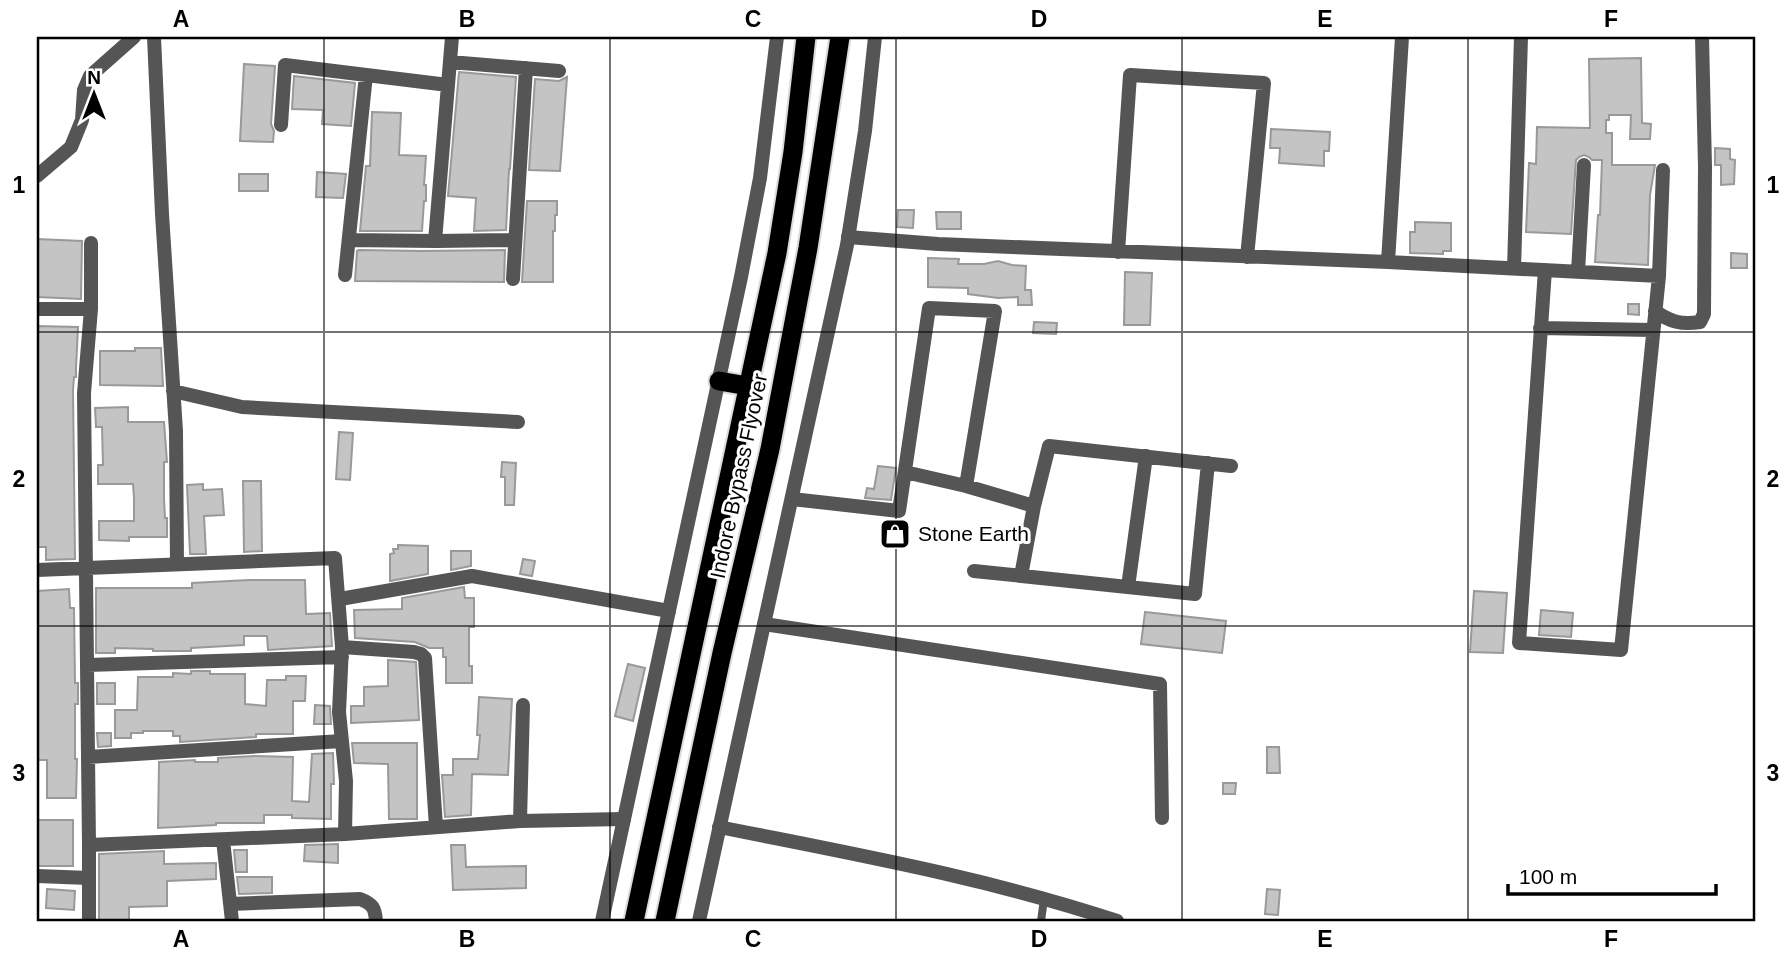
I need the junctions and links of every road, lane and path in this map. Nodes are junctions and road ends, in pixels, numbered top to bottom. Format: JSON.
{"nodes":[{"id":1,"x":134,"y":37,"type":"edge"},
{"id":2,"x":154,"y":37,"type":"edge"},
{"id":3,"x":452,"y":37,"type":"edge"},
{"id":4,"x":777,"y":37,"type":"edge"},
{"id":5,"x":806,"y":37,"type":"edge"},
{"id":6,"x":840,"y":37,"type":"edge"},
{"id":7,"x":875,"y":37,"type":"edge"},
{"id":8,"x":1402,"y":37,"type":"edge"},
{"id":9,"x":1521,"y":37,"type":"edge"},
{"id":10,"x":1702,"y":37,"type":"edge"},
{"id":11,"x":450,"y":62,"type":"junction"},
{"id":12,"x":526,"y":68,"type":"junction"},
{"id":13,"x":559,"y":71,"type":"dead end"},
{"id":14,"x":366,"y":75,"type":"junction"},
{"id":15,"x":448,"y":85,"type":"junction"},
{"id":16,"x":281,"y":125,"type":"dead end"},
{"id":17,"x":1584,"y":165,"type":"dead end"},
{"id":18,"x":1663,"y":170,"type":"dead end"},
{"id":19,"x":37,"y":176,"type":"edge"},
{"id":20,"x":848,"y":237,"type":"junction"},
{"id":21,"x":349,"y":240,"type":"junction"},
{"id":22,"x":514,"y":240,"type":"junction"},
{"id":23,"x":435,"y":241,"type":"junction"},
{"id":24,"x":91,"y":243,"type":"dead end"},
{"id":25,"x":1118,"y":251,"type":"junction"},
{"id":26,"x":1247,"y":257,"type":"junction"},
{"id":27,"x":1388,"y":262,"type":"junction"},
{"id":28,"x":1514,"y":269,"type":"junction"},
{"id":29,"x":1545,"y":270,"type":"junction"},
{"id":30,"x":1578,"y":272,"type":"junction"},
{"id":31,"x":345,"y":275,"type":"dead end"},
{"id":32,"x":1659,"y":276,"type":"junction"},
{"id":33,"x":513,"y":279,"type":"dead end"},
{"id":34,"x":37,"y":309,"type":"edge"},
{"id":35,"x":91,"y":309,"type":"junction"},
{"id":36,"x":1655,"y":311,"type":"junction"},
{"id":37,"x":1540,"y":328,"type":"junction"},
{"id":38,"x":1653,"y":330,"type":"junction"},
{"id":39,"x":719,"y":381,"type":"junction"},
{"id":40,"x":748,"y":386,"type":"junction"},
{"id":41,"x":173,"y":391,"type":"junction"},
{"id":42,"x":518,"y":422,"type":"dead end"},
{"id":43,"x":1146,"y":456,"type":"junction"},
{"id":44,"x":1208,"y":463,"type":"junction"},
{"id":45,"x":1231,"y":466,"type":"dead end"},
{"id":46,"x":905,"y":471,"type":"junction"},
{"id":47,"x":966,"y":486,"type":"junction"},
{"id":48,"x":792,"y":499,"type":"junction"},
{"id":49,"x":1034,"y":506,"type":"junction"},
{"id":50,"x":177,"y":564,"type":"junction"},
{"id":51,"x":85,"y":567,"type":"junction"},
{"id":52,"x":37,"y":570,"type":"edge"},
{"id":53,"x":974,"y":571,"type":"dead end"},
{"id":54,"x":1021,"y":576,"type":"junction"},
{"id":55,"x":1128,"y":587,"type":"junction"},
{"id":56,"x":340,"y":599,"type":"junction"},
{"id":57,"x":669,"y":611,"type":"junction"},
{"id":58,"x":764,"y":624,"type":"junction"},
{"id":59,"x":342,"y":652,"type":"junction"},
{"id":60,"x":87,"y":666,"type":"junction"},
{"id":61,"x":523,"y":705,"type":"dead end"},
{"id":62,"x":342,"y":741,"type":"junction"},
{"id":63,"x":88,"y":757,"type":"junction"},
{"id":64,"x":1162,"y":818,"type":"dead end"},
{"id":65,"x":624,"y":819,"type":"junction"},
{"id":66,"x":520,"y":821,"type":"junction"},
{"id":67,"x":436,"y":827,"type":"junction"},
{"id":68,"x":719,"y":827,"type":"junction"},
{"id":69,"x":345,"y":834,"type":"junction"},
{"id":70,"x":223,"y":840,"type":"junction"},
{"id":71,"x":89,"y":845,"type":"junction"},
{"id":72,"x":37,"y":877,"type":"edge"},
{"id":73,"x":89,"y":878,"type":"junction"},
{"id":74,"x":1044,"y":899,"type":"junction"},
{"id":75,"x":230,"y":904,"type":"junction"},
{"id":76,"x":89,"y":921,"type":"edge"},
{"id":77,"x":232,"y":921,"type":"edge"},
{"id":78,"x":376,"y":921,"type":"edge"},
{"id":79,"x":602,"y":921,"type":"edge"},
{"id":80,"x":634,"y":921,"type":"edge"},
{"id":81,"x":665,"y":921,"type":"edge"},
{"id":82,"x":699,"y":921,"type":"edge"},
{"id":83,"x":1041,"y":921,"type":"edge"},
{"id":84,"x":1117,"y":921,"type":"edge"}],
"edges":[{"from":1,"to":19,"type":"street"},
{"from":2,"to":41,"type":"street"},
{"from":3,"to":11,"type":"street"},
{"from":4,"to":39,"type":"street"},
{"from":5,"to":40,"type":"highway","name":"Indore Bypass Flyover"},
{"from":6,"to":81,"type":"highway","name":"Indore Bypass Flyover"},
{"from":7,"to":20,"type":"street"},
{"from":8,"to":27,"type":"street"},
{"from":9,"to":28,"type":"street"},
{"from":10,"to":36,"type":"street"},
{"from":11,"to":12,"type":"street"},
{"from":11,"to":15,"type":"street"},
{"from":12,"to":13,"type":"street"},
{"from":12,"to":22,"type":"street"},
{"from":14,"to":15,"type":"street"},
{"from":14,"to":16,"type":"street"},
{"from":14,"to":21,"type":"street"},
{"from":15,"to":23,"type":"street"},
{"from":17,"to":30,"type":"street"},
{"from":18,"to":32,"type":"street"},
{"from":20,"to":25,"type":"street"},
{"from":20,"to":48,"type":"street"},
{"from":21,"to":23,"type":"street"},
{"from":21,"to":31,"type":"street"},
{"from":22,"to":23,"type":"street"},
{"from":22,"to":33,"type":"street"},
{"from":24,"to":35,"type":"street"},
{"from":25,"to":26,"type":"street"},
{"from":25,"to":26,"type":"street"},
{"from":26,"to":27,"type":"street"},
{"from":27,"to":28,"type":"street"},
{"from":28,"to":29,"type":"street"},
{"from":29,"to":30,"type":"street"},
{"from":29,"to":37,"type":"street"},
{"from":30,"to":32,"type":"street"},
{"from":32,"to":36,"type":"street"},
{"from":34,"to":35,"type":"street"},
{"from":35,"to":51,"type":"street"},
{"from":36,"to":38,"type":"street"},
{"from":37,"to":38,"type":"street"},
{"from":37,"to":38,"type":"street"},
{"from":39,"to":40,"type":"highway"},
{"from":39,"to":57,"type":"street"},
{"from":40,"to":80,"type":"highway","name":"Indore Bypass Flyover"},
{"from":41,"to":42,"type":"street"},
{"from":41,"to":50,"type":"street"},
{"from":43,"to":44,"type":"street"},
{"from":43,"to":49,"type":"street"},
{"from":43,"to":55,"type":"street"},
{"from":44,"to":45,"type":"street"},
{"from":44,"to":55,"type":"street"},
{"from":46,"to":47,"type":"street"},
{"from":46,"to":47,"type":"street"},
{"from":46,"to":48,"type":"street"},
{"from":47,"to":49,"type":"street"},
{"from":48,"to":58,"type":"street"},
{"from":49,"to":54,"type":"street"},
{"from":50,"to":51,"type":"street"},
{"from":50,"to":56,"type":"street"},
{"from":51,"to":52,"type":"street"},
{"from":51,"to":60,"type":"street"},
{"from":53,"to":54,"type":"street"},
{"from":54,"to":55,"type":"street"},
{"from":56,"to":57,"type":"street"},
{"from":56,"to":59,"type":"street"},
{"from":57,"to":65,"type":"street"},
{"from":58,"to":64,"type":"street"},
{"from":58,"to":68,"type":"street"},
{"from":59,"to":60,"type":"street"},
{"from":59,"to":62,"type":"street"},
{"from":59,"to":67,"type":"street"},
{"from":60,"to":63,"type":"street"},
{"from":61,"to":66,"type":"street"},
{"from":62,"to":63,"type":"street"},
{"from":62,"to":69,"type":"street"},
{"from":63,"to":71,"type":"street"},
{"from":65,"to":66,"type":"street"},
{"from":65,"to":79,"type":"street"},
{"from":66,"to":67,"type":"street"},
{"from":67,"to":69,"type":"street"},
{"from":68,"to":74,"type":"street"},
{"from":68,"to":82,"type":"street"},
{"from":69,"to":70,"type":"street"},
{"from":70,"to":71,"type":"street"},
{"from":70,"to":75,"type":"street"},
{"from":71,"to":73,"type":"street"},
{"from":72,"to":73,"type":"street"},
{"from":73,"to":76,"type":"street"},
{"from":74,"to":83,"type":"lane"},
{"from":74,"to":84,"type":"street"},
{"from":75,"to":77,"type":"street"},
{"from":75,"to":78,"type":"street"}]}
